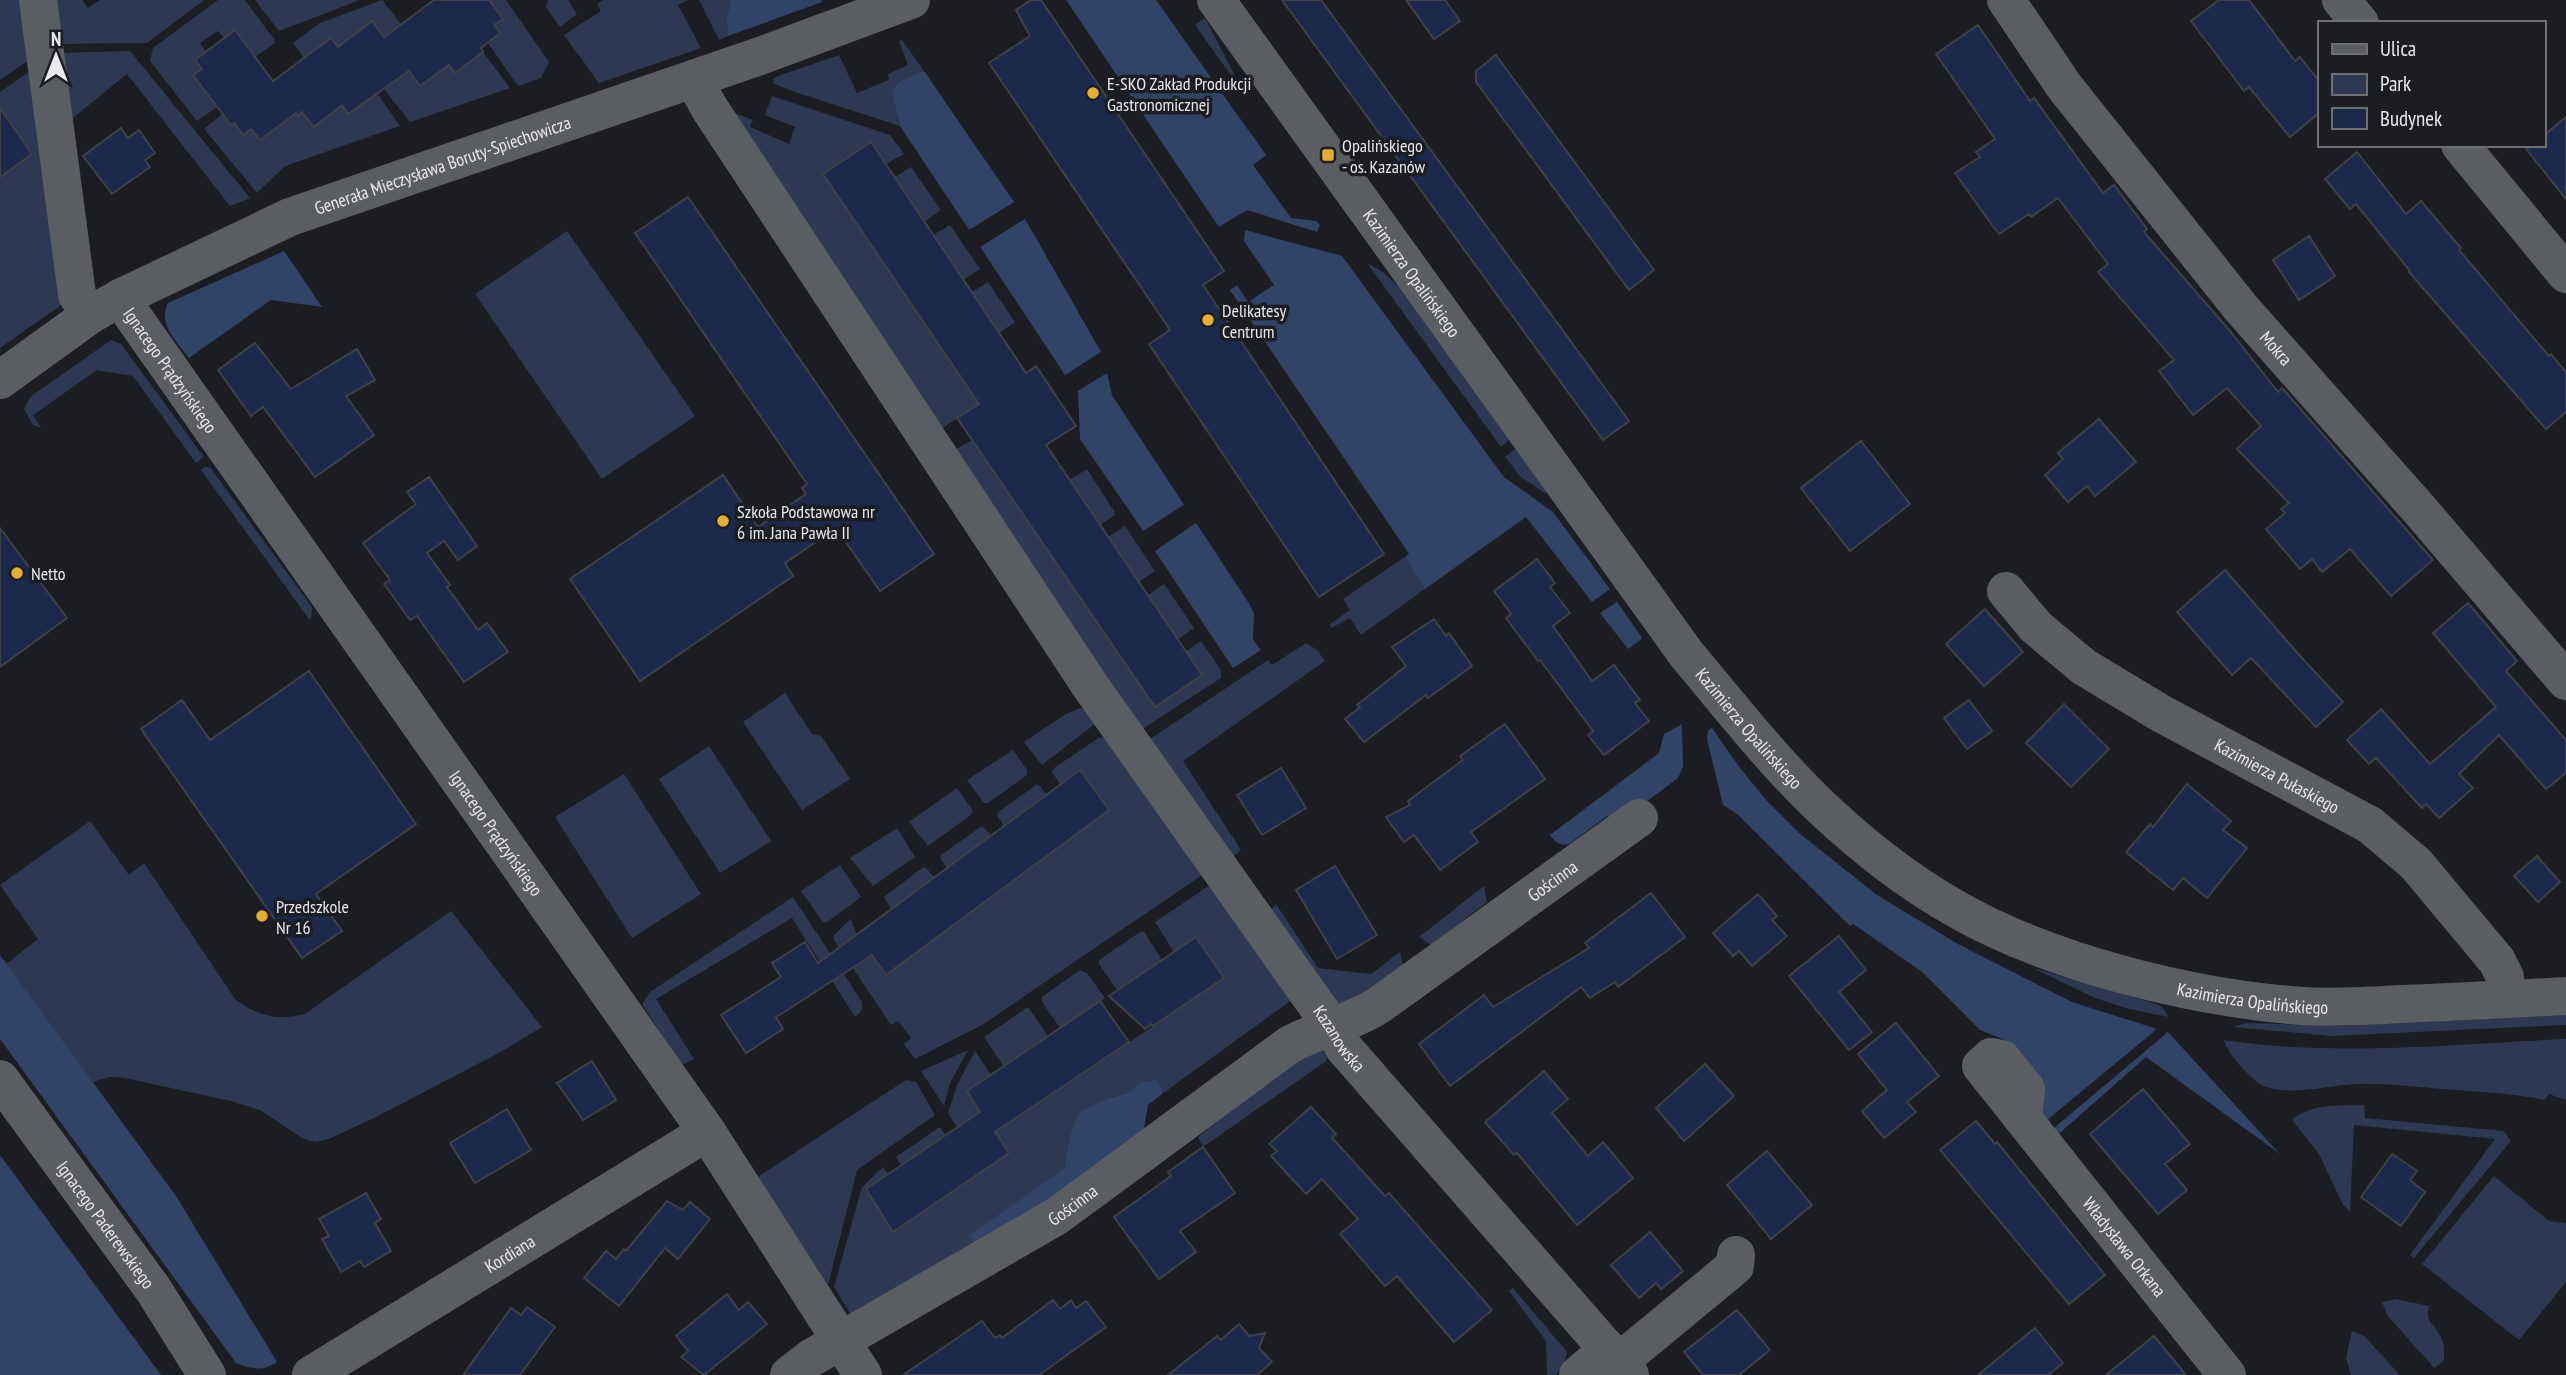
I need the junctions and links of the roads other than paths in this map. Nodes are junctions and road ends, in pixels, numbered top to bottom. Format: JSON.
{"nodes":[{"id":1,"x":38,"y":0,"type":"edge"},
{"id":2,"x":910,"y":0,"type":"edge"},
{"id":3,"x":1216,"y":0,"type":"edge"},
{"id":4,"x":2006,"y":0,"type":"edge"},
{"id":5,"x":2341,"y":0,"type":"edge"},
{"id":6,"x":2358,"y":21,"type":"edge"},
{"id":7,"x":694,"y":79,"type":"junction"},
{"id":8,"x":2462,"y":147,"type":"edge"},
{"id":9,"x":2566,"y":274,"type":"edge"},
{"id":10,"x":105,"y":307,"type":"junction"},
{"id":11,"x":0,"y":380,"type":"edge"},
{"id":12,"x":2006,"y":591,"type":"dead end"},
{"id":13,"x":2566,"y":681,"type":"edge"},
{"id":14,"x":1639,"y":818,"type":"dead end"},
{"id":15,"x":2566,"y":996,"type":"edge"},
{"id":16,"x":2507,"y":999,"type":"junction"},
{"id":17,"x":1346,"y":1022,"type":"junction"},
{"id":18,"x":0,"y":1079,"type":"edge"},
{"id":19,"x":2023,"y":1117,"type":"dead end"},
{"id":20,"x":707,"y":1132,"type":"junction"},
{"id":21,"x":1736,"y":1255,"type":"dead end"},
{"id":22,"x":841,"y":1341,"type":"junction"},
{"id":23,"x":1619,"y":1362,"type":"edge"},
{"id":24,"x":208,"y":1375,"type":"edge"},
{"id":25,"x":312,"y":1375,"type":"edge"},
{"id":26,"x":789,"y":1375,"type":"edge"},
{"id":27,"x":863,"y":1375,"type":"edge"},
{"id":28,"x":1578,"y":1375,"type":"edge"},
{"id":29,"x":2227,"y":1375,"type":"edge"}],
"edges":[{"from":1,"to":10,"type":"street","name":"Ignacego Prądzyńskiego"},
{"from":2,"to":7,"type":"street","name":"Generała Mieczysława Boruty-Spiechowicza"},
{"from":3,"to":16,"type":"street","name":"Kazimierza Opalińskiego"},
{"from":4,"to":13,"type":"street","name":"Mokra"},
{"from":5,"to":6,"type":"street"},
{"from":7,"to":10,"type":"street","name":"Generała Mieczysława Boruty-Spiechowicza"},
{"from":7,"to":17,"type":"street","name":"Kazanowska"},
{"from":8,"to":9,"type":"street"},
{"from":10,"to":11,"type":"street","name":"Generała Mieczysława Boruty-Spiechowicza"},
{"from":10,"to":20,"type":"street","name":"Ignacego Prądzyńskiego"},
{"from":12,"to":16,"type":"street","name":"Kazimierza Pułaskiego"},
{"from":14,"to":17,"type":"street","name":"Gościnna"},
{"from":15,"to":16,"type":"street","name":"Kazimierza Opalińskiego"},
{"from":17,"to":22,"type":"street","name":"Gościnna"},
{"from":17,"to":23,"type":"street","name":"Kazanowska"},
{"from":18,"to":24,"type":"street","name":"Ignacego Paderewskiego"},
{"from":19,"to":29,"type":"street","name":"Władysława Orkana"},
{"from":20,"to":22,"type":"street","name":"Ignacego Prądzyńskiego"},
{"from":20,"to":25,"type":"street","name":"Kordiana"},
{"from":21,"to":23,"type":"street"},
{"from":22,"to":26,"type":"street","name":"Gościnna"},
{"from":22,"to":27,"type":"street","name":"Ignacego Prądzyńskiego"},
{"from":23,"to":28,"type":"street"}]}
